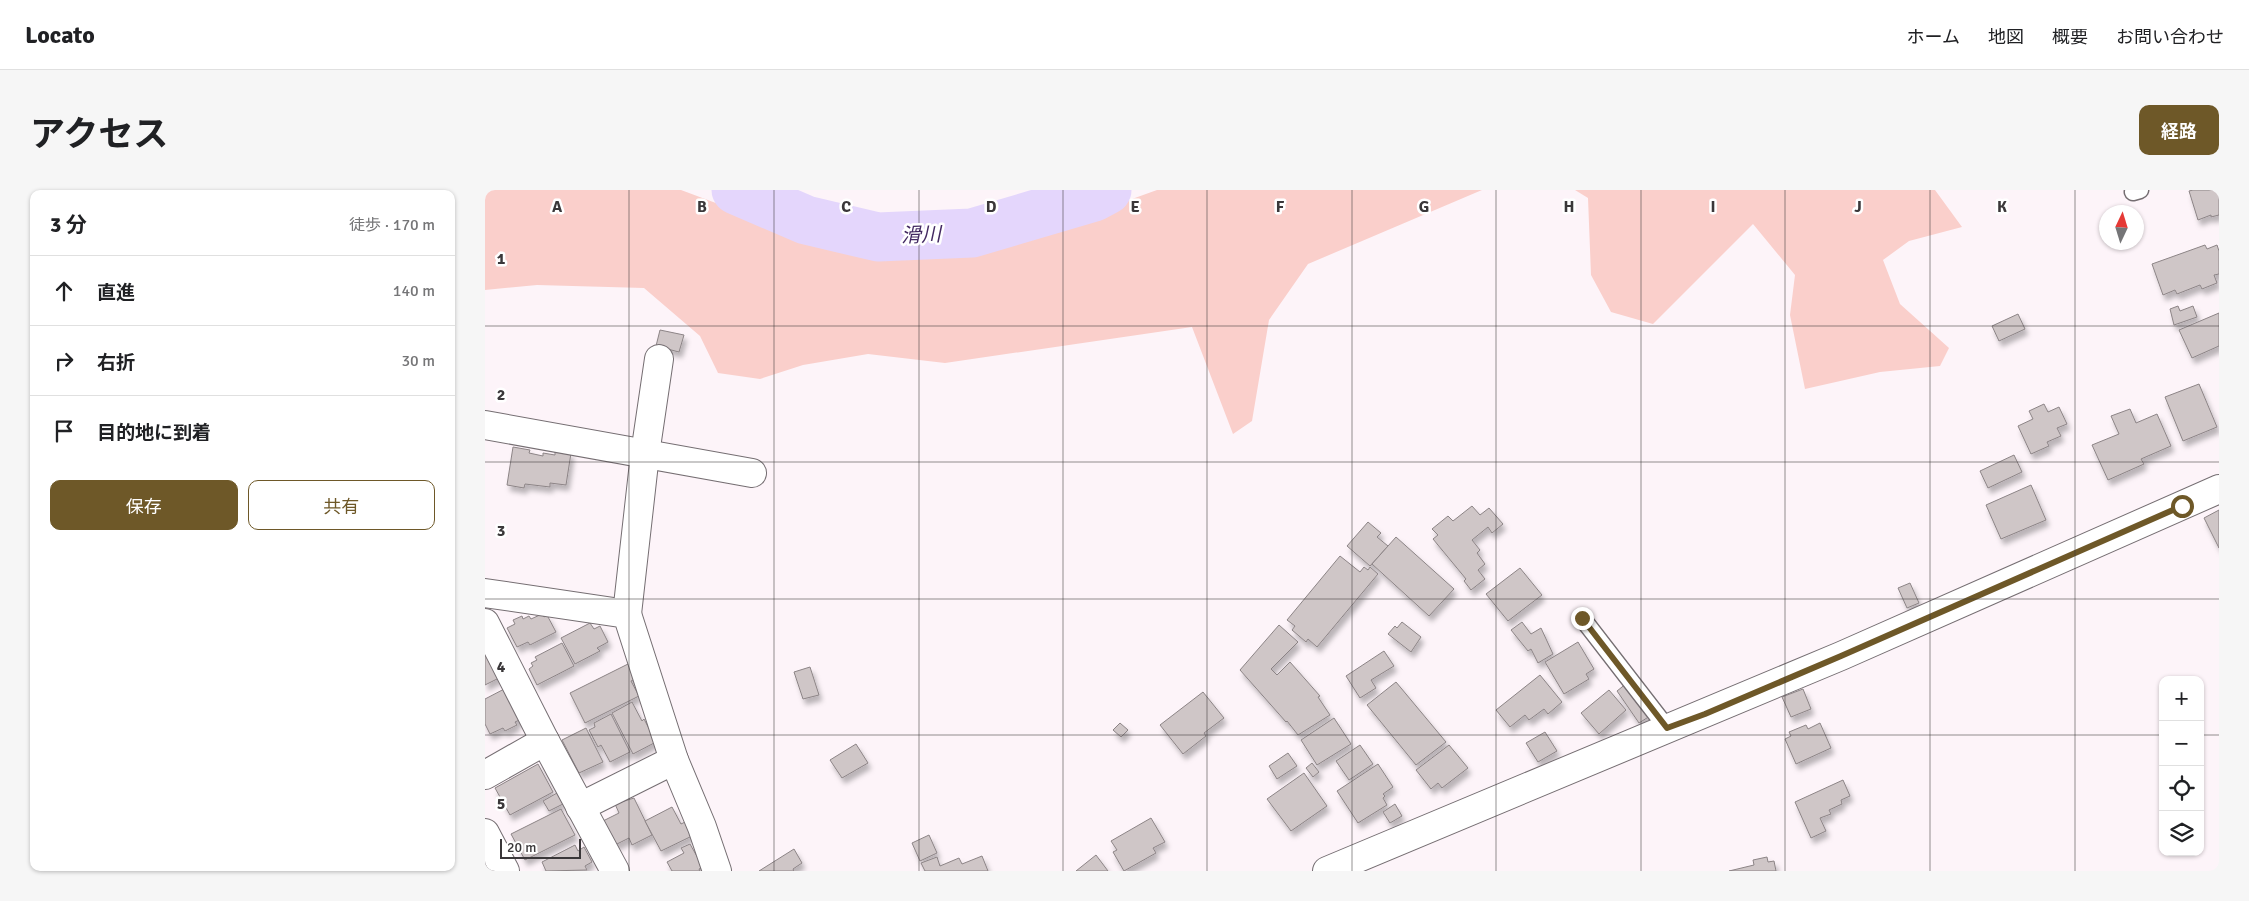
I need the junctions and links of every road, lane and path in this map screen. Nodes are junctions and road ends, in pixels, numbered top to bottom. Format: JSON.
{"nodes":[{"id":1,"x":659,"y":359,"type":"dead end"},
{"id":2,"x":485,"y":425,"type":"edge"},
{"id":3,"x":645,"y":454,"type":"junction"},
{"id":4,"x":752,"y":473,"type":"dead end"},
{"id":5,"x":2219,"y":489,"type":"edge"},
{"id":6,"x":485,"y":593,"type":"edge"},
{"id":7,"x":627,"y":614,"type":"junction"},
{"id":8,"x":1582,"y":618,"type":"dead end"},
{"id":9,"x":485,"y":622,"type":"edge"},
{"id":10,"x":1667,"y":728,"type":"junction"},
{"id":11,"x":545,"y":741,"type":"junction"},
{"id":12,"x":674,"y":760,"type":"junction"},
{"id":13,"x":485,"y":775,"type":"edge"},
{"id":14,"x":580,"y":807,"type":"junction"},
{"id":15,"x":615,"y":871,"type":"edge"},
{"id":16,"x":717,"y":871,"type":"edge"},
{"id":17,"x":1327,"y":871,"type":"edge"}],
"edges":[{"from":1,"to":3,"type":"street"},
{"from":2,"to":3,"type":"street"},
{"from":3,"to":4,"type":"street"},
{"from":3,"to":7,"type":"street"},
{"from":5,"to":10,"type":"street"},
{"from":6,"to":7,"type":"street"},
{"from":7,"to":12,"type":"street"},
{"from":8,"to":10,"type":"lane"},
{"from":9,"to":11,"type":"street"},
{"from":10,"to":17,"type":"street"},
{"from":11,"to":13,"type":"street"},
{"from":11,"to":14,"type":"street"},
{"from":12,"to":14,"type":"street"},
{"from":12,"to":16,"type":"street"},
{"from":14,"to":15,"type":"street"}]}
